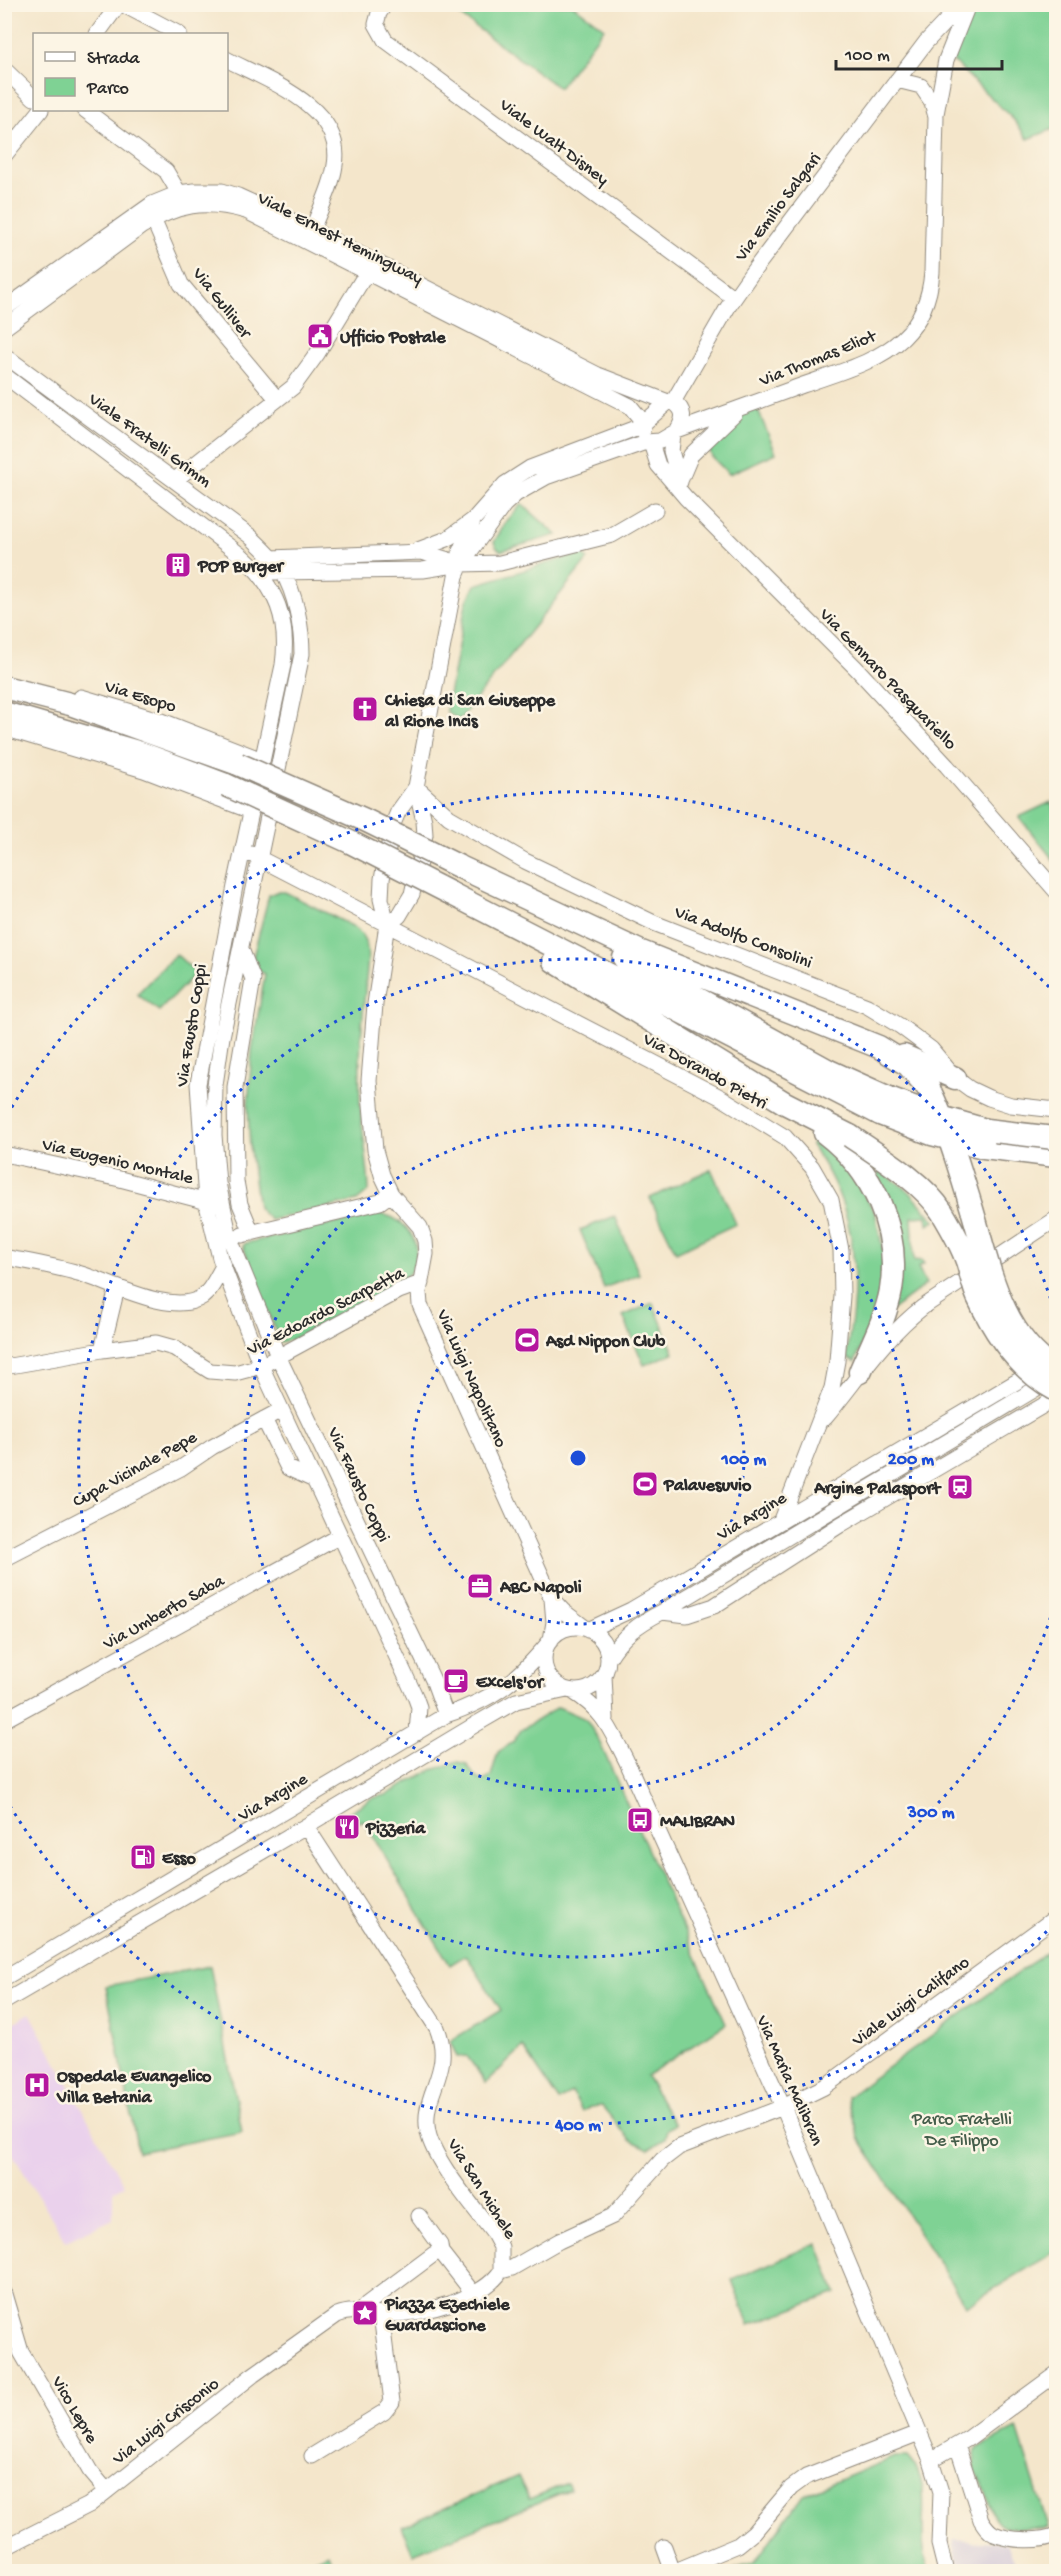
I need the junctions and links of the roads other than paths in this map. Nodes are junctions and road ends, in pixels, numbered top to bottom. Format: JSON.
{"nodes":[{"id":1,"x":120,"y":4,"type":"edge"},
{"id":2,"x":385,"y":4,"type":"edge"},
{"id":3,"x":946,"y":4,"type":"edge"},
{"id":4,"x":962,"y":4,"type":"edge"},
{"id":5,"x":968,"y":4,"type":"edge"},
{"id":6,"x":98,"y":33,"type":"edge"},
{"id":7,"x":177,"y":33,"type":"edge"},
{"id":8,"x":926,"y":42,"type":"junction"},
{"id":9,"x":228,"y":60,"type":"edge"},
{"id":10,"x":4,"y":69,"type":"edge"},
{"id":11,"x":897,"y":80,"type":"junction"},
{"id":12,"x":33,"y":97,"type":"edge"},
{"id":13,"x":40,"y":111,"type":"edge"},
{"id":14,"x":86,"y":111,"type":"edge"},
{"id":15,"x":936,"y":117,"type":"junction"},
{"id":16,"x":4,"y":156,"type":"edge"},
{"id":17,"x":179,"y":193,"type":"junction"},
{"id":18,"x":153,"y":219,"type":"junction"},
{"id":19,"x":312,"y":230,"type":"junction"},
{"id":20,"x":367,"y":272,"type":"junction"},
{"id":21,"x":734,"y":298,"type":"junction"},
{"id":22,"x":4,"y":309,"type":"edge"},
{"id":23,"x":4,"y":328,"type":"edge"},
{"id":24,"x":4,"y":355,"type":"edge"},
{"id":25,"x":4,"y":375,"type":"edge"},
{"id":26,"x":277,"y":399,"type":"junction"},
{"id":27,"x":670,"y":402,"type":"junction"},
{"id":28,"x":740,"y":408,"type":"junction"},
{"id":29,"x":643,"y":425,"type":"junction"},
{"id":30,"x":682,"y":427,"type":"junction"},
{"id":31,"x":649,"y":442,"type":"junction"},
{"id":32,"x":175,"y":480,"type":"junction"},
{"id":33,"x":680,"y":482,"type":"junction"},
{"id":34,"x":686,"y":498,"type":"junction"},
{"id":35,"x":655,"y":510,"type":"dead end"},
{"id":36,"x":474,"y":519,"type":"junction"},
{"id":37,"x":409,"y":552,"type":"junction"},
{"id":38,"x":271,"y":558,"type":"junction"},
{"id":39,"x":461,"y":564,"type":"junction"},
{"id":40,"x":256,"y":569,"type":"junction"},
{"id":41,"x":282,"y":572,"type":"junction"},
{"id":42,"x":4,"y":676,"type":"edge"},
{"id":43,"x":4,"y":687,"type":"edge"},
{"id":44,"x":4,"y":713,"type":"edge"},
{"id":45,"x":4,"y":728,"type":"edge"},
{"id":46,"x":262,"y":760,"type":"junction"},
{"id":47,"x":416,"y":787,"type":"junction"},
{"id":48,"x":251,"y":811,"type":"junction"},
{"id":49,"x":243,"y":850,"type":"junction"},
{"id":50,"x":259,"y":858,"type":"junction"},
{"id":51,"x":460,"y":867,"type":"junction"},
{"id":52,"x":1056,"y":891,"type":"edge"},
{"id":53,"x":475,"y":905,"type":"junction"},
{"id":54,"x":387,"y":924,"type":"junction"},
{"id":55,"x":241,"y":949,"type":"junction"},
{"id":56,"x":879,"y":1047,"type":"junction"},
{"id":57,"x":955,"y":1078,"type":"junction"},
{"id":58,"x":785,"y":1103,"type":"junction"},
{"id":59,"x":885,"y":1106,"type":"junction"},
{"id":60,"x":1056,"y":1110,"type":"edge"},
{"id":61,"x":1056,"y":1138,"type":"edge"},
{"id":62,"x":4,"y":1154,"type":"edge"},
{"id":63,"x":1056,"y":1156,"type":"edge"},
{"id":64,"x":392,"y":1194,"type":"junction"},
{"id":65,"x":206,"y":1201,"type":"junction"},
{"id":66,"x":222,"y":1207,"type":"junction"},
{"id":67,"x":1056,"y":1219,"type":"edge"},
{"id":68,"x":252,"y":1233,"type":"junction"},
{"id":69,"x":223,"y":1241,"type":"junction"},
{"id":70,"x":4,"y":1257,"type":"edge"},
{"id":71,"x":223,"y":1266,"type":"junction"},
{"id":72,"x":421,"y":1283,"type":"junction"},
{"id":73,"x":117,"y":1288,"type":"junction"},
{"id":74,"x":102,"y":1350,"type":"junction"},
{"id":75,"x":278,"y":1356,"type":"junction"},
{"id":76,"x":1056,"y":1358,"type":"edge"},
{"id":77,"x":261,"y":1366,"type":"junction"},
{"id":78,"x":4,"y":1367,"type":"edge"},
{"id":79,"x":1056,"y":1370,"type":"edge"},
{"id":80,"x":860,"y":1372,"type":"junction"},
{"id":81,"x":1056,"y":1376,"type":"edge"},
{"id":82,"x":1056,"y":1390,"type":"edge"},
{"id":83,"x":1056,"y":1398,"type":"edge"},
{"id":84,"x":281,"y":1410,"type":"junction"},
{"id":85,"x":264,"y":1419,"type":"junction"},
{"id":86,"x":820,"y":1423,"type":"junction"},
{"id":87,"x":314,"y":1480,"type":"junction"},
{"id":88,"x":781,"y":1520,"type":"junction"},
{"id":89,"x":340,"y":1536,"type":"junction"},
{"id":90,"x":4,"y":1559,"type":"edge"},
{"id":91,"x":552,"y":1599,"type":"junction"},
{"id":92,"x":662,"y":1612,"type":"junction"},
{"id":93,"x":588,"y":1630,"type":"junction"},
{"id":94,"x":551,"y":1640,"type":"junction"},
{"id":95,"x":608,"y":1659,"type":"junction"},
{"id":96,"x":604,"y":1675,"type":"junction"},
{"id":97,"x":569,"y":1690,"type":"junction"},
{"id":98,"x":447,"y":1715,"type":"junction"},
{"id":99,"x":606,"y":1719,"type":"junction"},
{"id":100,"x":4,"y":1720,"type":"edge"},
{"id":101,"x":417,"y":1733,"type":"junction"},
{"id":102,"x":306,"y":1826,"type":"junction"},
{"id":103,"x":1056,"y":1917,"type":"edge"},
{"id":104,"x":4,"y":1978,"type":"edge"},
{"id":105,"x":4,"y":2002,"type":"edge"},
{"id":106,"x":783,"y":2107,"type":"junction"},
{"id":107,"x":419,"y":2216,"type":"dead end"},
{"id":108,"x":434,"y":2254,"type":"dead end"},
{"id":109,"x":501,"y":2271,"type":"junction"},
{"id":110,"x":473,"y":2293,"type":"junction"},
{"id":111,"x":4,"y":2294,"type":"edge"},
{"id":112,"x":361,"y":2312,"type":"junction"},
{"id":113,"x":383,"y":2314,"type":"junction"},
{"id":114,"x":11,"y":2346,"type":"edge"},
{"id":115,"x":1056,"y":2373,"type":"edge"},
{"id":116,"x":919,"y":2433,"type":"junction"},
{"id":117,"x":957,"y":2445,"type":"junction"},
{"id":118,"x":312,"y":2456,"type":"dead end"},
{"id":119,"x":931,"y":2460,"type":"junction"},
{"id":120,"x":107,"y":2492,"type":"junction"},
{"id":121,"x":1056,"y":2535,"type":"edge"},
{"id":122,"x":663,"y":2547,"type":"dead end"},
{"id":123,"x":4,"y":2548,"type":"edge"},
{"id":124,"x":673,"y":2571,"type":"edge"},
{"id":125,"x":946,"y":2571,"type":"edge"}],
"edges":[{"from":1,"to":6,"type":"street"},
{"from":1,"to":7,"type":"street"},
{"from":2,"to":21,"type":"street","name":"Viale Walt Disney"},
{"from":3,"to":8,"type":"street","name":"Via Emilio Salgari"},
{"from":4,"to":8,"type":"street","name":"Via Emilio Salgari"},
{"from":5,"to":15,"type":"street","name":"Via Thomas Eliot"},
{"from":8,"to":11,"type":"street","name":"Via Emilio Salgari"},
{"from":9,"to":19,"type":"street"},
{"from":10,"to":12,"type":"street"},
{"from":11,"to":15,"type":"street","name":"Via Thomas Eliot"},
{"from":11,"to":21,"type":"street","name":"Via Emilio Salgari"},
{"from":13,"to":16,"type":"street"},
{"from":14,"to":17,"type":"street"},
{"from":15,"to":28,"type":"street","name":"Via Thomas Eliot"},
{"from":17,"to":19,"type":"street","name":"Viale Ernest Hemingway"},
{"from":17,"to":22,"type":"street","name":"Viale Ernest Hemingway"},
{"from":18,"to":20,"type":"street","name":"Viale Ernest Hemingway"},
{"from":18,"to":23,"type":"street","name":"Viale Ernest Hemingway"},
{"from":18,"to":26,"type":"street","name":"Via Gulliver"},
{"from":19,"to":27,"type":"street","name":"Viale Ernest Hemingway"},
{"from":20,"to":26,"type":"street"},
{"from":20,"to":29,"type":"street","name":"Viale Ernest Hemingway"},
{"from":21,"to":27,"type":"street","name":"Via Emilio Salgari"},
{"from":24,"to":32,"type":"street","name":"Viale Fratelli Grimm"},
{"from":25,"to":40,"type":"street","name":"Viale Fratelli Grimm"},
{"from":26,"to":32,"type":"street"},
{"from":27,"to":29,"type":"street"},
{"from":27,"to":30,"type":"street"},
{"from":28,"to":30,"type":"street","name":"Via Thomas Eliot"},
{"from":28,"to":33,"type":"street"},
{"from":29,"to":31,"type":"street","name":"Viale Ernest Hemingway"},
{"from":29,"to":36,"type":"street"},
{"from":30,"to":31,"type":"street"},
{"from":30,"to":33,"type":"street"},
{"from":31,"to":34,"type":"street","name":"Via Gennaro Pasquariello"},
{"from":31,"to":39,"type":"street"},
{"from":32,"to":38,"type":"street","name":"Viale Fratelli Grimm"},
{"from":33,"to":34,"type":"street"},
{"from":34,"to":52,"type":"street","name":"Via Gennaro Pasquariello"},
{"from":35,"to":39,"type":"street"},
{"from":36,"to":37,"type":"street"},
{"from":36,"to":39,"type":"street"},
{"from":37,"to":38,"type":"street"},
{"from":37,"to":39,"type":"street"},
{"from":38,"to":40,"type":"street"},
{"from":38,"to":41,"type":"street","name":"Viale Fratelli Grimm"},
{"from":39,"to":41,"type":"street"},
{"from":39,"to":47,"type":"street","name":"Via Luigi Napolitano"},
{"from":40,"to":41,"type":"street"},
{"from":40,"to":46,"type":"street","name":"Via Fausto Coppi"},
{"from":41,"to":50,"type":"street","name":"Via Fausto Coppi"},
{"from":42,"to":46,"type":"street","name":"Via Esopo"},
{"from":43,"to":51,"type":"highway","bridge":true},
{"from":44,"to":53,"type":"highway","bridge":true},
{"from":45,"to":48,"type":"street"},
{"from":46,"to":48,"type":"street","name":"Via Fausto Coppi"},
{"from":47,"to":54,"type":"street","name":"Via Luigi Napolitano"},
{"from":47,"to":54,"type":"street","name":"Via Luigi Napolitano"},
{"from":47,"to":57,"type":"street","name":"Via Adolfo Consolini"},
{"from":48,"to":49,"type":"street","name":"Via Fausto Coppi"},
{"from":49,"to":50,"type":"street","name":"Via Dorando Pietri"},
{"from":49,"to":65,"type":"street","name":"Via Fausto Coppi"},
{"from":50,"to":54,"type":"street","name":"Via Dorando Pietri"},
{"from":50,"to":55,"type":"street","name":"Via Fausto Coppi"},
{"from":51,"to":56,"type":"highway"},
{"from":51,"to":59,"type":"highway"},
{"from":53,"to":58,"type":"highway"},
{"from":53,"to":59,"type":"highway"},
{"from":54,"to":64,"type":"street","name":"Via Luigi Napolitano"},
{"from":54,"to":86,"type":"street","name":"Via Dorando Pietri"},
{"from":55,"to":66,"type":"street","name":"Via Fausto Coppi"},
{"from":55,"to":68,"type":"street"},
{"from":56,"to":57,"type":"highway"},
{"from":56,"to":79,"type":"highway","bridge":true},
{"from":57,"to":60,"type":"street","name":"Via Adolfo Consolini"},
{"from":58,"to":80,"type":"highway"},
{"from":58,"to":82,"type":"highway","bridge":true},
{"from":59,"to":61,"type":"highway","bridge":true},
{"from":59,"to":63,"type":"highway","bridge":true},
{"from":62,"to":65,"type":"street","name":"Via Eugenio Montale"},
{"from":64,"to":68,"type":"street"},
{"from":64,"to":72,"type":"street","name":"Via Luigi Napolitano"},
{"from":65,"to":66,"type":"street","name":"Via Eugenio Montale"},
{"from":65,"to":69,"type":"street","name":"Via Fausto Coppi"},
{"from":66,"to":69,"type":"street","name":"Via Fausto Coppi"},
{"from":67,"to":80,"type":"street"},
{"from":68,"to":69,"type":"street"},
{"from":69,"to":71,"type":"street","name":"Via Fausto Coppi"},
{"from":69,"to":75,"type":"street","name":"Via Fausto Coppi"},
{"from":70,"to":73,"type":"street"},
{"from":71,"to":73,"type":"street"},
{"from":71,"to":77,"type":"street","name":"Via Fausto Coppi"},
{"from":72,"to":75,"type":"street","name":"Via Edoardo Scarpetta"},
{"from":72,"to":91,"type":"street","name":"Via Luigi Napolitano"},
{"from":73,"to":74,"type":"street"},
{"from":74,"to":77,"type":"street","name":"Via Edoardo Scarpetta"},
{"from":74,"to":78,"type":"street","name":"Via Edoardo Scarpetta"},
{"from":75,"to":77,"type":"street","name":"Via Edoardo Scarpetta"},
{"from":75,"to":98,"type":"street","name":"Via Fausto Coppi"},
{"from":76,"to":88,"type":"street","name":"Via Argine"},
{"from":77,"to":84,"type":"street","name":"Via Fausto Coppi"},
{"from":80,"to":86,"type":"street"},
{"from":81,"to":92,"type":"street","name":"Via Argine"},
{"from":83,"to":92,"type":"street"},
{"from":84,"to":85,"type":"street","name":"Cupa Vicinale Pepe"},
{"from":84,"to":87,"type":"street","name":"Via Fausto Coppi"},
{"from":85,"to":87,"type":"street"},
{"from":85,"to":90,"type":"street","name":"Cupa Vicinale Pepe"},
{"from":86,"to":88,"type":"street","name":"Via Dorando Pietri"},
{"from":87,"to":89,"type":"street","name":"Via Fausto Coppi"},
{"from":88,"to":93,"type":"street","name":"Via Argine"},
{"from":89,"to":100,"type":"street","name":"Via Umberto Saba"},
{"from":89,"to":101,"type":"street","name":"Via Fausto Coppi"},
{"from":91,"to":93,"type":"street","name":"Via Luigi Napolitano"},
{"from":91,"to":94,"type":"street","name":"Via Luigi Napolitano"},
{"from":92,"to":95,"type":"street","name":"Via Argine"},
{"from":93,"to":94,"type":"street"},
{"from":93,"to":95,"type":"street"},
{"from":94,"to":97,"type":"street"},
{"from":94,"to":98,"type":"street","name":"Via Argine"},
{"from":95,"to":96,"type":"street"},
{"from":96,"to":97,"type":"street"},
{"from":96,"to":99,"type":"street","name":"Via Maria Malibran"},
{"from":97,"to":99,"type":"street","name":"Via Maria Malibran"},
{"from":97,"to":102,"type":"street"},
{"from":98,"to":101,"type":"street","name":"Via Argine"},
{"from":99,"to":106,"type":"street","name":"Via Maria Malibran"},
{"from":101,"to":104,"type":"street","name":"Via Argine"},
{"from":102,"to":105,"type":"street"},
{"from":102,"to":109,"type":"street","name":"Via San Michele"},
{"from":103,"to":106,"type":"street","name":"Viale Luigi Califano"},
{"from":106,"to":109,"type":"street","name":"Viale Luigi Califano"},
{"from":106,"to":116,"type":"street","name":"Via Maria Malibran"},
{"from":107,"to":110,"type":"street"},
{"from":108,"to":112,"type":"street"},
{"from":109,"to":110,"type":"street"},
{"from":110,"to":113,"type":"street"},
{"from":111,"to":114,"type":"street","name":"Vico Lepre"},
{"from":112,"to":113,"type":"street"},
{"from":112,"to":120,"type":"street","name":"Via Luigi Crisconio"},
{"from":113,"to":118,"type":"street"},
{"from":114,"to":120,"type":"street","name":"Vico Lepre"},
{"from":115,"to":117,"type":"street"},
{"from":116,"to":119,"type":"street","name":"Via Maria Malibran"},
{"from":116,"to":124,"type":"street"},
{"from":117,"to":119,"type":"street"},
{"from":117,"to":121,"type":"street"},
{"from":119,"to":125,"type":"street","name":"Via Maria Malibran"},
{"from":120,"to":123,"type":"street","name":"Via Luigi Crisconio"},
{"from":122,"to":124,"type":"street"}]}
